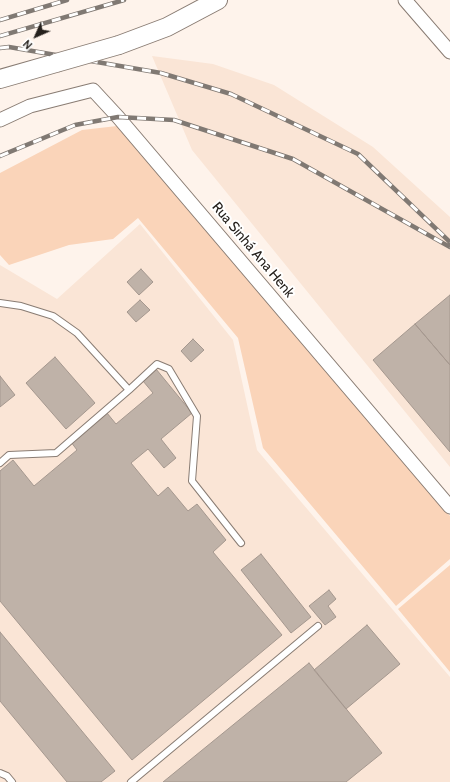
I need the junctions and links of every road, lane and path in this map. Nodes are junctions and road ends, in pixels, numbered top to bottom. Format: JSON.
{"nodes":[{"id":1,"x":218,"y":0,"type":"edge"},
{"id":2,"x":405,"y":0,"type":"edge"},
{"id":3,"x":450,"y":52,"type":"edge"},
{"id":4,"x":0,"y":79,"type":"edge"},
{"id":5,"x":0,"y":120,"type":"edge"},
{"id":6,"x":0,"y":303,"type":"edge"},
{"id":7,"x":129,"y":390,"type":"junction"},
{"id":8,"x":0,"y":463,"type":"edge"},
{"id":9,"x":450,"y":507,"type":"edge"},
{"id":10,"x":242,"y":543,"type":"dead end"},
{"id":11,"x":318,"y":626,"type":"dead end"},
{"id":12,"x":0,"y":773,"type":"edge"},
{"id":13,"x":12,"y":782,"type":"edge"},
{"id":14,"x":131,"y":782,"type":"edge"}],
"edges":[{"from":1,"to":4,"type":"main road","bridge":true},
{"from":2,"to":3,"type":"street"},
{"from":5,"to":9,"type":"street","name":"Rua Sinhá Ana Henk"},
{"from":6,"to":7,"type":"lane"},
{"from":7,"to":8,"type":"lane"},
{"from":7,"to":10,"type":"lane"},
{"from":11,"to":14,"type":"lane"},
{"from":12,"to":13,"type":"lane"}]}
